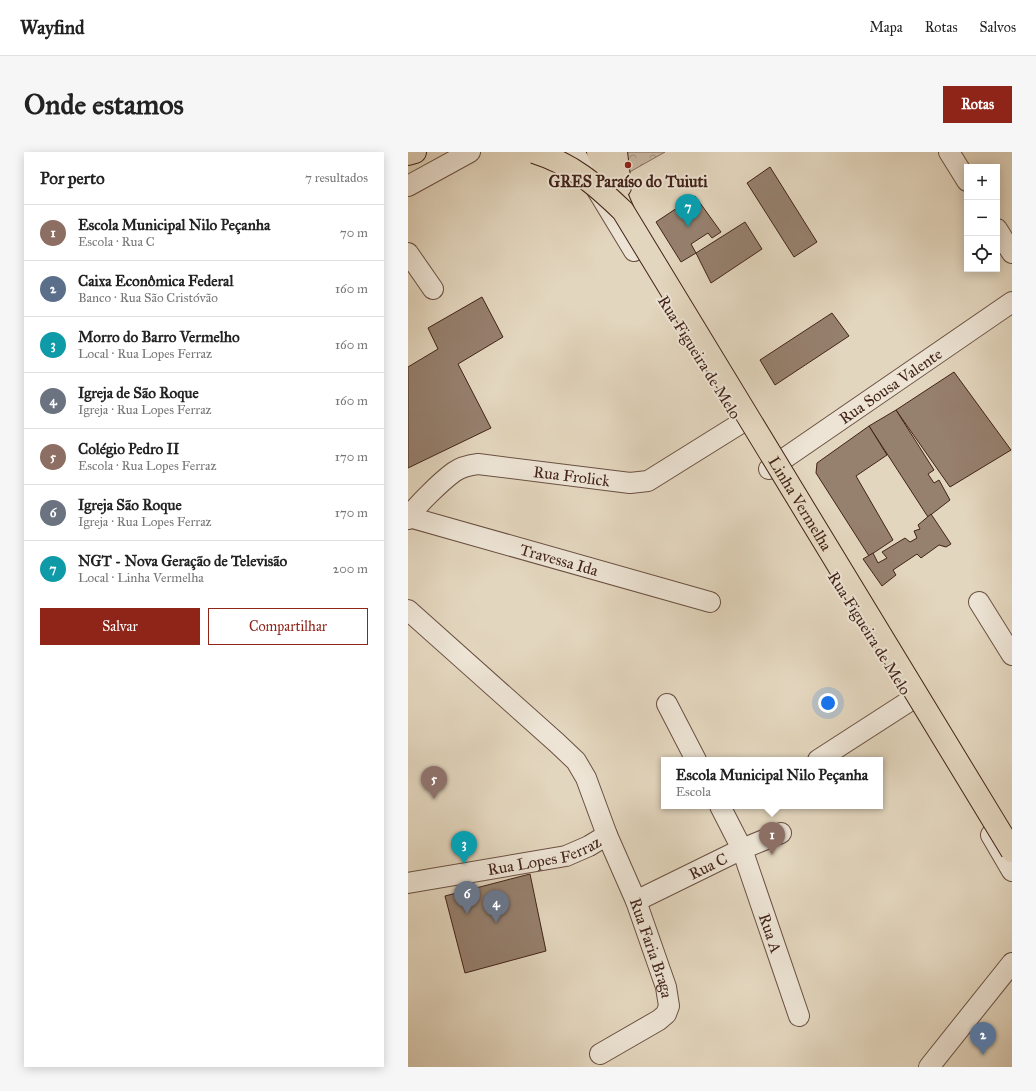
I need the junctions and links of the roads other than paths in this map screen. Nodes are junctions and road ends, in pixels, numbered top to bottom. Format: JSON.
{"nodes":[{"id":1,"x":415,"y":152,"type":"edge"},
{"id":2,"x":470,"y":152,"type":"edge"},
{"id":3,"x":534,"y":152,"type":"edge"},
{"id":4,"x":574,"y":152,"type":"edge"},
{"id":5,"x":598,"y":152,"type":"edge"},
{"id":6,"x":603,"y":152,"type":"edge"},
{"id":7,"x":616,"y":152,"type":"edge"},
{"id":8,"x":949,"y":152,"type":"edge"},
{"id":9,"x":408,"y":154,"type":"edge"},
{"id":10,"x":964,"y":176,"type":"edge"},
{"id":11,"x":408,"y":186,"type":"edge"},
{"id":12,"x":622,"y":206,"type":"junction"},
{"id":13,"x":1000,"y":234,"type":"edge"},
{"id":14,"x":408,"y":253,"type":"edge"},
{"id":15,"x":1012,"y":253,"type":"edge"},
{"id":16,"x":433,"y":290,"type":"dead end"},
{"id":17,"x":1012,"y":302,"type":"edge"},
{"id":18,"x":741,"y":423,"type":"junction"},
{"id":19,"x":769,"y":469,"type":"junction"},
{"id":20,"x":408,"y":518,"type":"edge"},
{"id":21,"x":710,"y":602,"type":"dead end"},
{"id":22,"x":979,"y":602,"type":"dead end"},
{"id":23,"x":408,"y":610,"type":"edge"},
{"id":24,"x":1012,"y":655,"type":"edge"},
{"id":25,"x":911,"y":700,"type":"junction"},
{"id":26,"x":667,"y":704,"type":"dead end"},
{"id":27,"x":694,"y":757,"type":"edge"},
{"id":28,"x":823,"y":757,"type":"edge"},
{"id":29,"x":722,"y":809,"type":"edge"},
{"id":30,"x":781,"y":834,"type":"dead end"},
{"id":31,"x":607,"y":835,"type":"junction"},
{"id":32,"x":1012,"y":846,"type":"edge"},
{"id":33,"x":742,"y":850,"type":"junction"},
{"id":34,"x":1012,"y":851,"type":"edge"},
{"id":35,"x":1012,"y":871,"type":"edge"},
{"id":36,"x":408,"y":883,"type":"edge"},
{"id":37,"x":636,"y":901,"type":"junction"},
{"id":38,"x":1012,"y":963,"type":"edge"},
{"id":39,"x":799,"y":1016,"type":"dead end"},
{"id":40,"x":600,"y":1054,"type":"dead end"},
{"id":41,"x":929,"y":1067,"type":"edge"}],
"edges":[{"from":1,"to":9,"type":"highway"},
{"from":2,"to":11,"type":"street"},
{"from":3,"to":12,"type":"highway","bridge":true},
{"from":4,"to":18,"type":"street","name":"Rua Figueira de Melo"},
{"from":5,"to":12,"type":"highway","name":"Linha Vermelha"},
{"from":6,"to":12,"type":"highway","name":"Linha Vermelha"},
{"from":7,"to":12,"type":"highway"},
{"from":8,"to":10,"type":"street"},
{"from":12,"to":32,"type":"highway","name":"Linha Vermelha","bridge":true},
{"from":12,"to":34,"type":"highway","name":"Linha Vermelha","bridge":true},
{"from":13,"to":15,"type":"street"},
{"from":14,"to":16,"type":"street"},
{"from":17,"to":19,"type":"street","name":"Rua Sousa Valente"},
{"from":18,"to":19,"type":"street","name":"Rua Figueira de Melo"},
{"from":18,"to":20,"type":"street","name":"Rua Frolick"},
{"from":19,"to":25,"type":"street","name":"Rua Figueira de Melo"},
{"from":20,"to":21,"type":"street","name":"Travessa Ida"},
{"from":22,"to":24,"type":"street"},
{"from":23,"to":31,"type":"street"},
{"from":25,"to":28,"type":"street"},
{"from":25,"to":35,"type":"street","name":"Rua Figueira de Melo"},
{"from":26,"to":27,"type":"street"},
{"from":29,"to":33,"type":"street","name":"Rua A"},
{"from":30,"to":33,"type":"street","name":"Rua C"},
{"from":31,"to":36,"type":"street","name":"Rua Lopes Ferraz"},
{"from":31,"to":37,"type":"street","name":"Rua Faria Braga"},
{"from":33,"to":37,"type":"street","name":"Rua C"},
{"from":33,"to":39,"type":"street","name":"Rua A"},
{"from":37,"to":40,"type":"street","name":"Rua Faria Braga"},
{"from":38,"to":41,"type":"street"}]}
